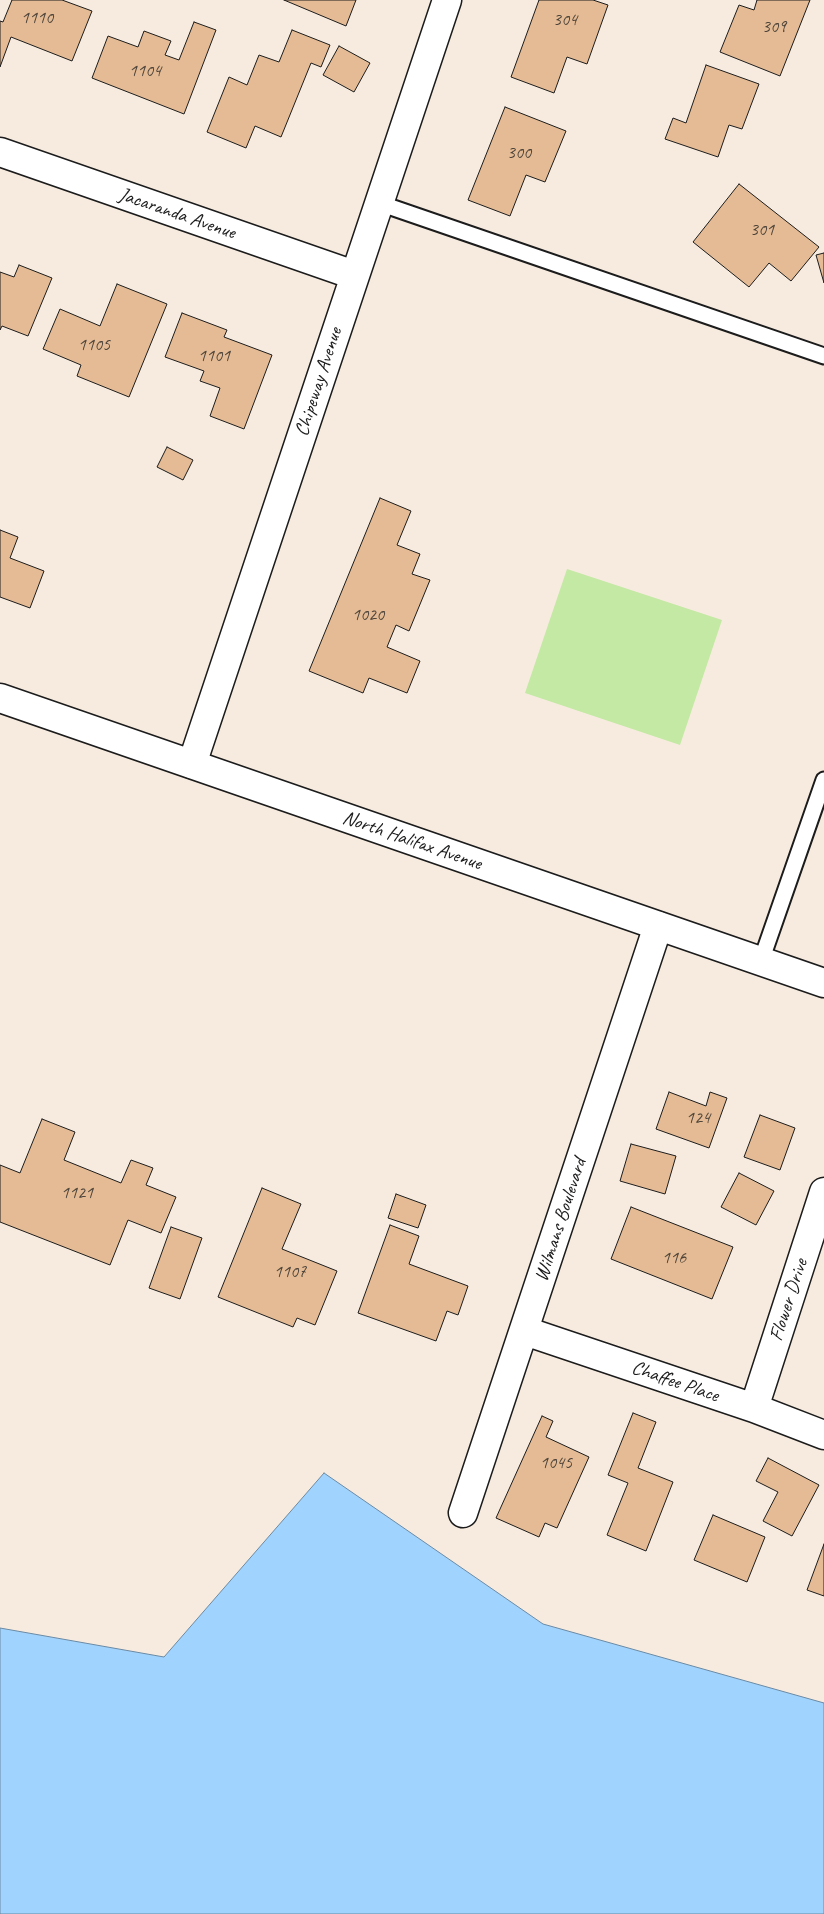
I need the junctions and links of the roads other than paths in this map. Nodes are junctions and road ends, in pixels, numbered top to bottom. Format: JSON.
{"nodes":[{"id":1,"x":447,"y":0,"type":"edge"},
{"id":2,"x":0,"y":152,"type":"edge"},
{"id":3,"x":379,"y":203,"type":"junction"},
{"id":4,"x":354,"y":275,"type":"junction"},
{"id":5,"x":824,"y":356,"type":"edge"},
{"id":6,"x":0,"y":698,"type":"edge"},
{"id":7,"x":192,"y":764,"type":"junction"},
{"id":8,"x":824,"y":780,"type":"edge"},
{"id":9,"x":658,"y":926,"type":"junction"},
{"id":10,"x":762,"y":961,"type":"junction"},
{"id":11,"x":824,"y":983,"type":"edge"},
{"id":12,"x":824,"y":1192,"type":"edge"},
{"id":13,"x":525,"y":1331,"type":"junction"},
{"id":14,"x":754,"y":1408,"type":"junction"},
{"id":15,"x":824,"y":1435,"type":"edge"},
{"id":16,"x":463,"y":1513,"type":"dead end"}],
"edges":[{"from":1,"to":3,"type":"street","name":"Chipeway Avenue"},
{"from":2,"to":4,"type":"street","name":"Jacaranda Avenue"},
{"from":3,"to":4,"type":"street","name":"Chipeway Avenue"},
{"from":3,"to":5,"type":"lane"},
{"from":4,"to":7,"type":"street","name":"Chipeway Avenue"},
{"from":6,"to":7,"type":"street","name":"North Halifax Avenue"},
{"from":7,"to":9,"type":"street","name":"North Halifax Avenue"},
{"from":8,"to":10,"type":"lane"},
{"from":9,"to":10,"type":"street","name":"North Halifax Avenue"},
{"from":9,"to":13,"type":"street","name":"Wilmans Boulevard"},
{"from":10,"to":11,"type":"street","name":"North Halifax Avenue"},
{"from":12,"to":14,"type":"street","name":"Flower Drive"},
{"from":13,"to":14,"type":"street","name":"Chaffee Place"},
{"from":13,"to":16,"type":"street","name":"Wilmans Boulevard"},
{"from":14,"to":15,"type":"street","name":"Chaffee Place"}]}
